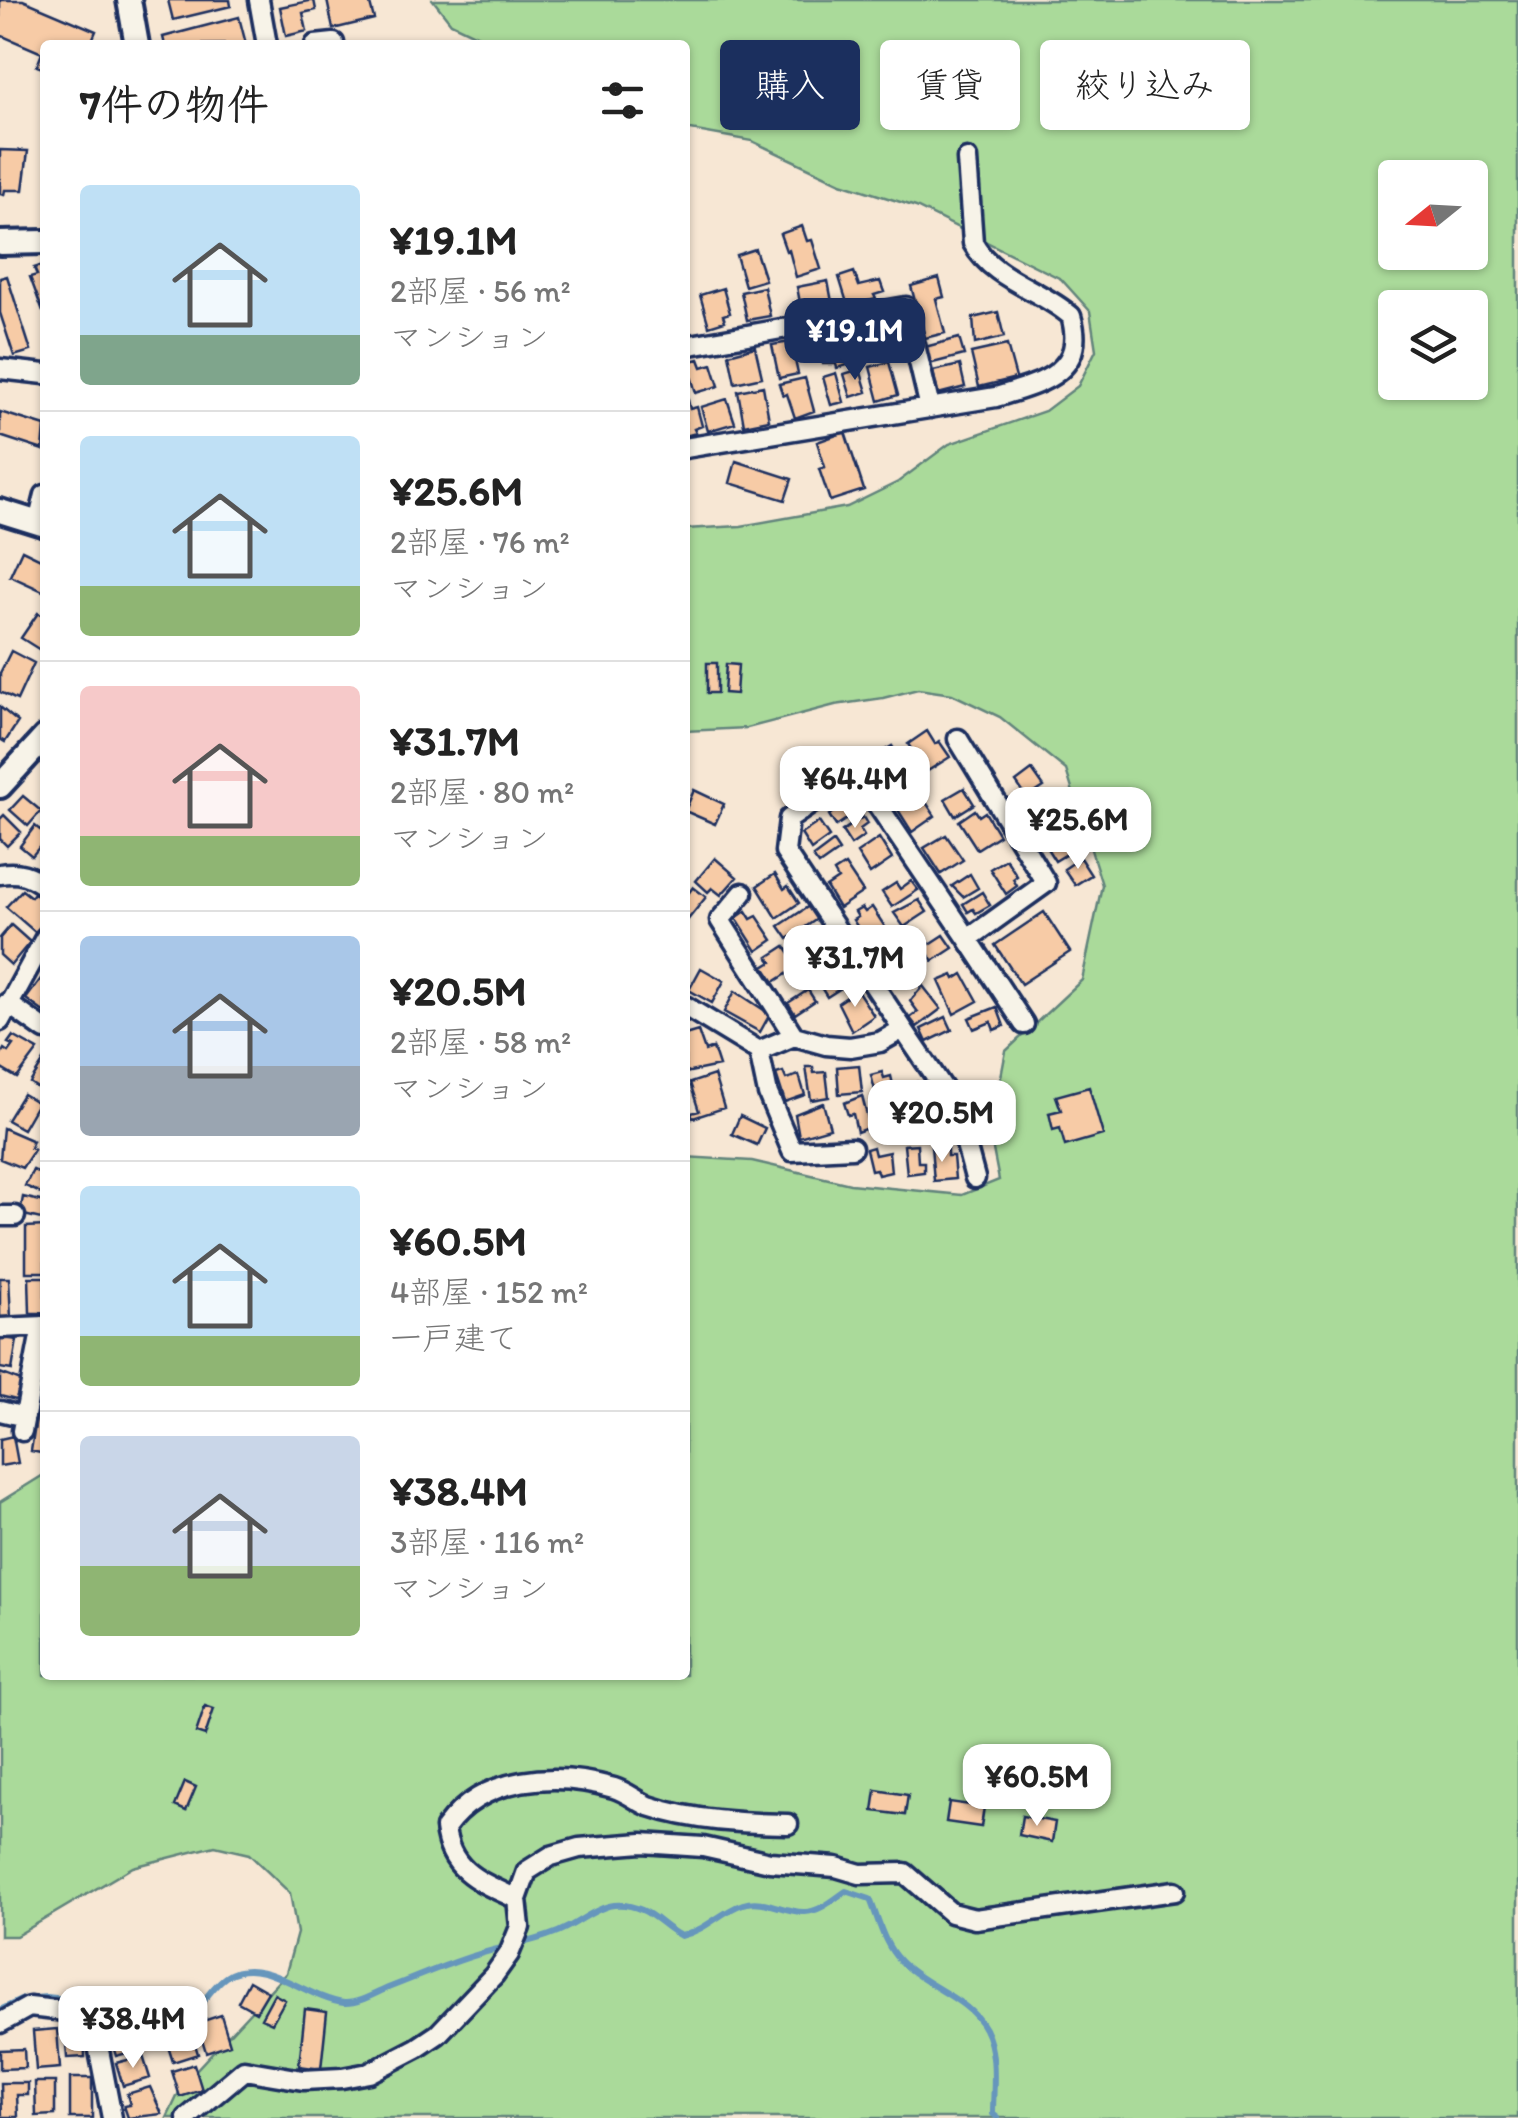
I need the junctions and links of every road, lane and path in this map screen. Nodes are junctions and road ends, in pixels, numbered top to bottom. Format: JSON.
{"nodes":[{"id":1,"x":129,"y":0,"type":"edge"},
{"id":2,"x":259,"y":0,"type":"edge"},
{"id":3,"x":136,"y":40,"type":"edge"},
{"id":4,"x":266,"y":40,"type":"edge"},
{"id":5,"x":966,"y":159,"type":"dead end"},
{"id":6,"x":0,"y":242,"type":"edge"},
{"id":7,"x":40,"y":242,"type":"edge"},
{"id":8,"x":690,"y":345,"type":"edge"},
{"id":9,"x":0,"y":368,"type":"edge"},
{"id":10,"x":40,"y":373,"type":"edge"},
{"id":11,"x":930,"y":408,"type":"junction"},
{"id":12,"x":690,"y":447,"type":"edge"},
{"id":13,"x":3,"y":519,"type":"edge"},
{"id":14,"x":40,"y":524,"type":"edge"},
{"id":15,"x":958,"y":738,"type":"dead end"},
{"id":16,"x":40,"y":742,"type":"edge"},
{"id":17,"x":0,"y":786,"type":"edge"},
{"id":18,"x":0,"y":874,"type":"edge"},
{"id":19,"x":40,"y":882,"type":"edge"},
{"id":20,"x":743,"y":893,"type":"dead end"},
{"id":21,"x":968,"y":939,"type":"junction"},
{"id":22,"x":40,"y":947,"type":"edge"},
{"id":23,"x":690,"y":1009,"type":"edge"},
{"id":24,"x":4,"y":1012,"type":"edge"},
{"id":25,"x":1024,"y":1024,"type":"dead end"},
{"id":26,"x":40,"y":1028,"type":"edge"},
{"id":27,"x":903,"y":1029,"type":"junction"},
{"id":28,"x":794,"y":1036,"type":"junction"},
{"id":29,"x":759,"y":1051,"type":"junction"},
{"id":30,"x":852,"y":1148,"type":"dead end"},
{"id":31,"x":976,"y":1178,"type":"dead end"},
{"id":32,"x":40,"y":1326,"type":"edge"},
{"id":33,"x":0,"y":1328,"type":"edge"},
{"id":34,"x":40,"y":1341,"type":"edge"},
{"id":35,"x":0,"y":1411,"type":"edge"},
{"id":36,"x":788,"y":1824,"type":"dead end"},
{"id":37,"x":1175,"y":1891,"type":"dead end"},
{"id":38,"x":516,"y":1898,"type":"junction"},
{"id":39,"x":0,"y":2023,"type":"edge"},
{"id":40,"x":112,"y":2118,"type":"edge"},
{"id":41,"x":187,"y":2118,"type":"edge"}],
"edges":[{"from":1,"to":3,"type":"street"},
{"from":2,"to":4,"type":"street"},
{"from":5,"to":11,"type":"street"},
{"from":6,"to":7,"type":"street"},
{"from":8,"to":11,"type":"street"},
{"from":9,"to":10,"type":"street"},
{"from":11,"to":12,"type":"street"},
{"from":13,"to":14,"type":"street"},
{"from":15,"to":21,"type":"street"},
{"from":16,"to":17,"type":"street"},
{"from":18,"to":19,"type":"street"},
{"from":20,"to":28,"type":"street"},
{"from":21,"to":25,"type":"street"},
{"from":21,"to":27,"type":"street"},
{"from":22,"to":24,"type":"street"},
{"from":23,"to":29,"type":"street"},
{"from":24,"to":26,"type":"street"},
{"from":27,"to":28,"type":"street"},
{"from":27,"to":31,"type":"street"},
{"from":28,"to":29,"type":"street"},
{"from":29,"to":30,"type":"street"},
{"from":32,"to":33,"type":"street"},
{"from":34,"to":35,"type":"street"},
{"from":36,"to":38,"type":"street"},
{"from":37,"to":38,"type":"street"},
{"from":38,"to":41,"type":"street"},
{"from":39,"to":40,"type":"street"}]}
